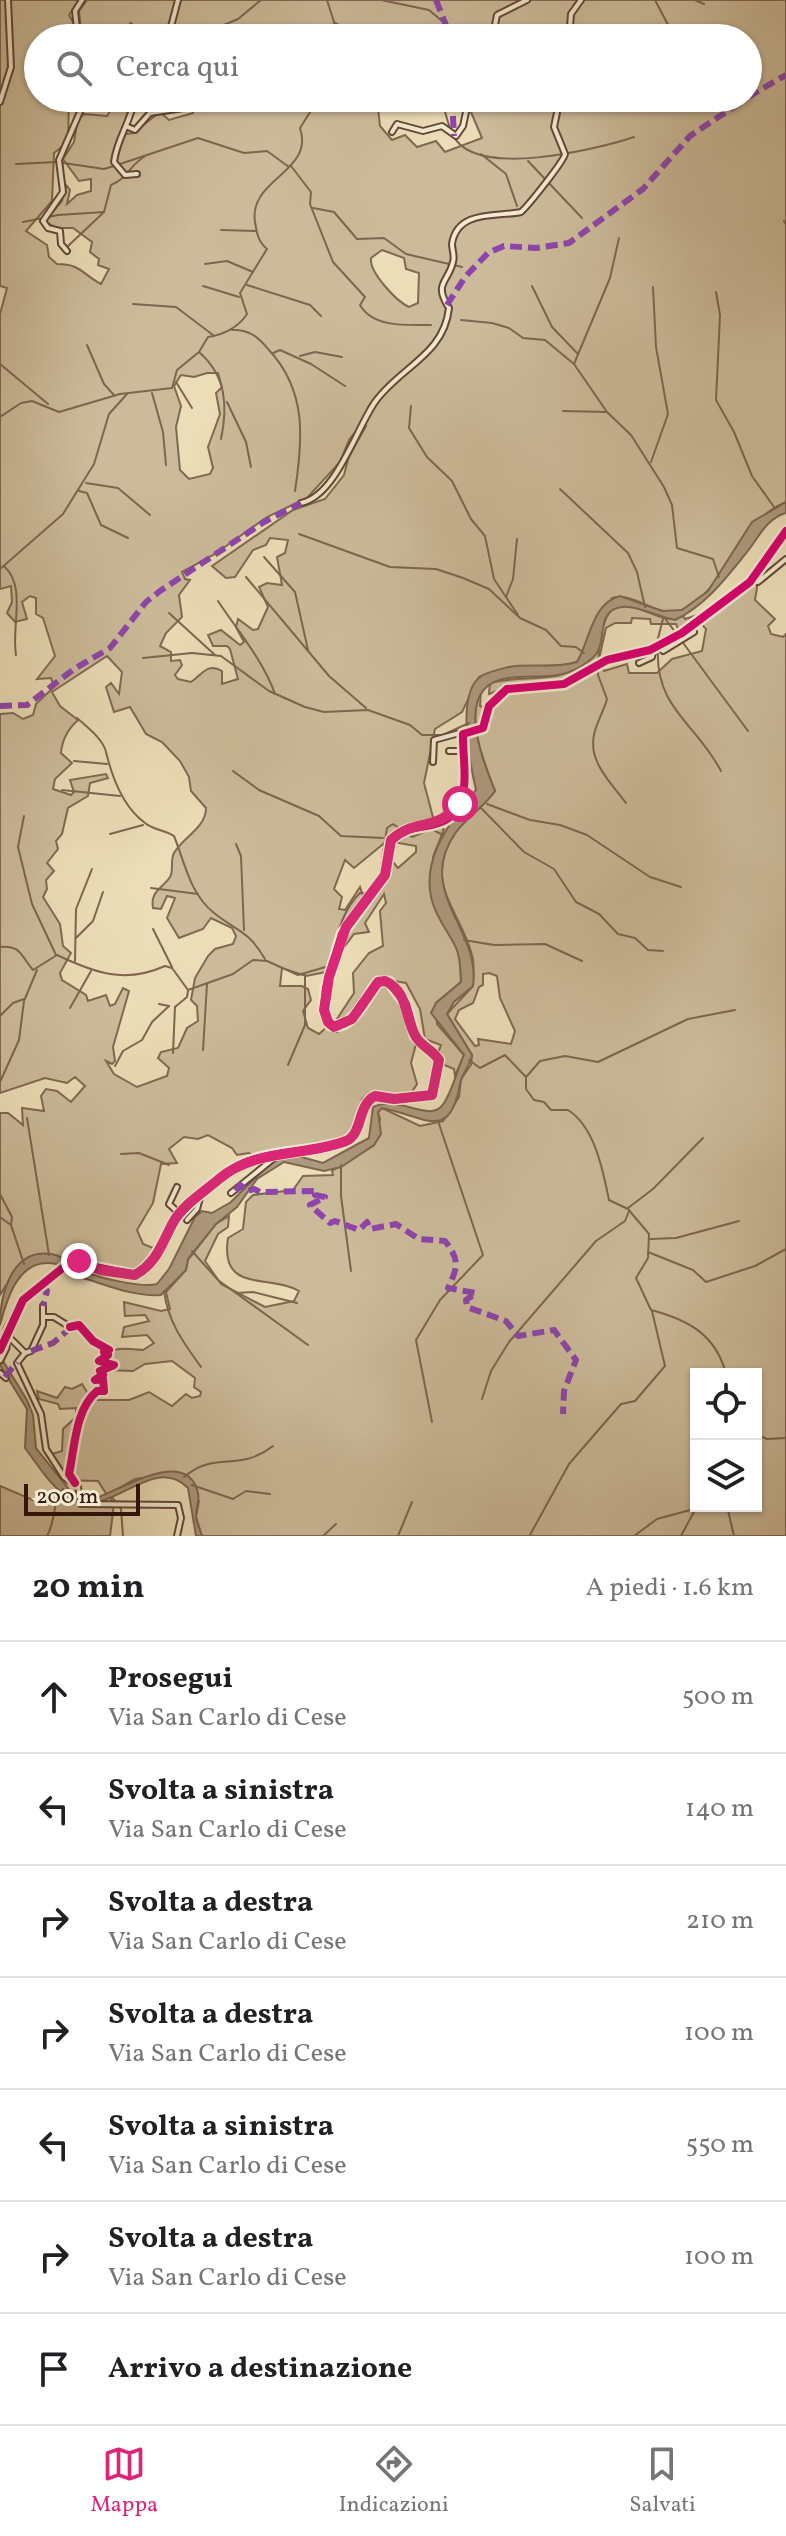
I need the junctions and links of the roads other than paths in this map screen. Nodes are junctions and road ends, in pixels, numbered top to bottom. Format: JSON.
{"nodes":[{"id":1,"x":8,"y":0,"type":"edge"},
{"id":2,"x":82,"y":0,"type":"edge"},
{"id":3,"x":178,"y":0,"type":"edge"},
{"id":4,"x":527,"y":0,"type":"edge"},
{"id":5,"x":581,"y":0,"type":"edge"},
{"id":6,"x":77,"y":24,"type":"edge"},
{"id":7,"x":172,"y":24,"type":"edge"},
{"id":8,"x":495,"y":24,"type":"edge"},
{"id":9,"x":570,"y":24,"type":"edge"},
{"id":10,"x":0,"y":102,"type":"edge"},
{"id":11,"x":80,"y":112,"type":"edge"},
{"id":12,"x":132,"y":112,"type":"edge"},
{"id":13,"x":154,"y":112,"type":"edge"},
{"id":14,"x":466,"y":112,"type":"edge"},
{"id":15,"x":557,"y":112,"type":"edge"},
{"id":16,"x":128,"y":127,"type":"junction"},
{"id":17,"x":392,"y":132,"type":"dead end"},
{"id":18,"x":137,"y":174,"type":"dead end"},
{"id":19,"x":67,"y":251,"type":"dead end"},
{"id":20,"x":301,"y":503,"type":"dead end"},
{"id":21,"x":786,"y":531,"type":"edge"},
{"id":22,"x":786,"y":559,"type":"edge"},
{"id":23,"x":750,"y":582,"type":"junction"},
{"id":24,"x":694,"y":632,"type":"dead end"},
{"id":25,"x":657,"y":647,"type":"junction"},
{"id":26,"x":639,"y":663,"type":"dead end"},
{"id":27,"x":464,"y":731,"type":"junction"},
{"id":28,"x":449,"y":751,"type":"dead end"},
{"id":29,"x":463,"y":751,"type":"junction"},
{"id":30,"x":433,"y":762,"type":"dead end"},
{"id":31,"x":284,"y":1152,"type":"junction"},
{"id":32,"x":177,"y":1187,"type":"dead end"},
{"id":33,"x":231,"y":1193,"type":"dead end"},
{"id":34,"x":201,"y":1194,"type":"junction"},
{"id":35,"x":180,"y":1214,"type":"junction"},
{"id":36,"x":187,"y":1220,"type":"dead end"},
{"id":37,"x":43,"y":1306,"type":"dead end"},
{"id":38,"x":44,"y":1317,"type":"junction"},
{"id":39,"x":70,"y":1327,"type":"dead end"},
{"id":40,"x":6,"y":1334,"type":"junction"},
{"id":41,"x":0,"y":1350,"type":"edge"},
{"id":42,"x":25,"y":1353,"type":"junction"},
{"id":43,"x":1,"y":1359,"type":"edge"},
{"id":44,"x":0,"y":1373,"type":"edge"},
{"id":45,"x":6,"y":1378,"type":"dead end"},
{"id":46,"x":177,"y":1536,"type":"edge"}],
"edges":[{"from":1,"to":10,"type":"street"},
{"from":2,"to":6,"type":"street"},
{"from":3,"to":7,"type":"street"},
{"from":4,"to":8,"type":"street"},
{"from":5,"to":9,"type":"street"},
{"from":11,"to":19,"type":"street"},
{"from":12,"to":16,"type":"street"},
{"from":13,"to":16,"type":"street"},
{"from":14,"to":17,"type":"street"},
{"from":15,"to":20,"type":"street"},
{"from":16,"to":18,"type":"street"},
{"from":21,"to":23,"type":"street"},
{"from":22,"to":23,"type":"street"},
{"from":23,"to":25,"type":"street"},
{"from":24,"to":25,"type":"street"},
{"from":25,"to":26,"type":"street"},
{"from":25,"to":27,"type":"street"},
{"from":27,"to":29,"type":"street"},
{"from":27,"to":30,"type":"street"},
{"from":28,"to":29,"type":"street"},
{"from":29,"to":31,"type":"street"},
{"from":31,"to":33,"type":"street"},
{"from":31,"to":34,"type":"street"},
{"from":32,"to":35,"type":"street"},
{"from":34,"to":35,"type":"street"},
{"from":34,"to":36,"type":"street"},
{"from":35,"to":40,"type":"street"},
{"from":37,"to":38,"type":"street"},
{"from":38,"to":39,"type":"street"},
{"from":38,"to":42,"type":"street"},
{"from":40,"to":41,"type":"street"},
{"from":40,"to":42,"type":"street"},
{"from":40,"to":43,"type":"street"},
{"from":42,"to":46,"type":"street"},
{"from":44,"to":45,"type":"street"}]}
